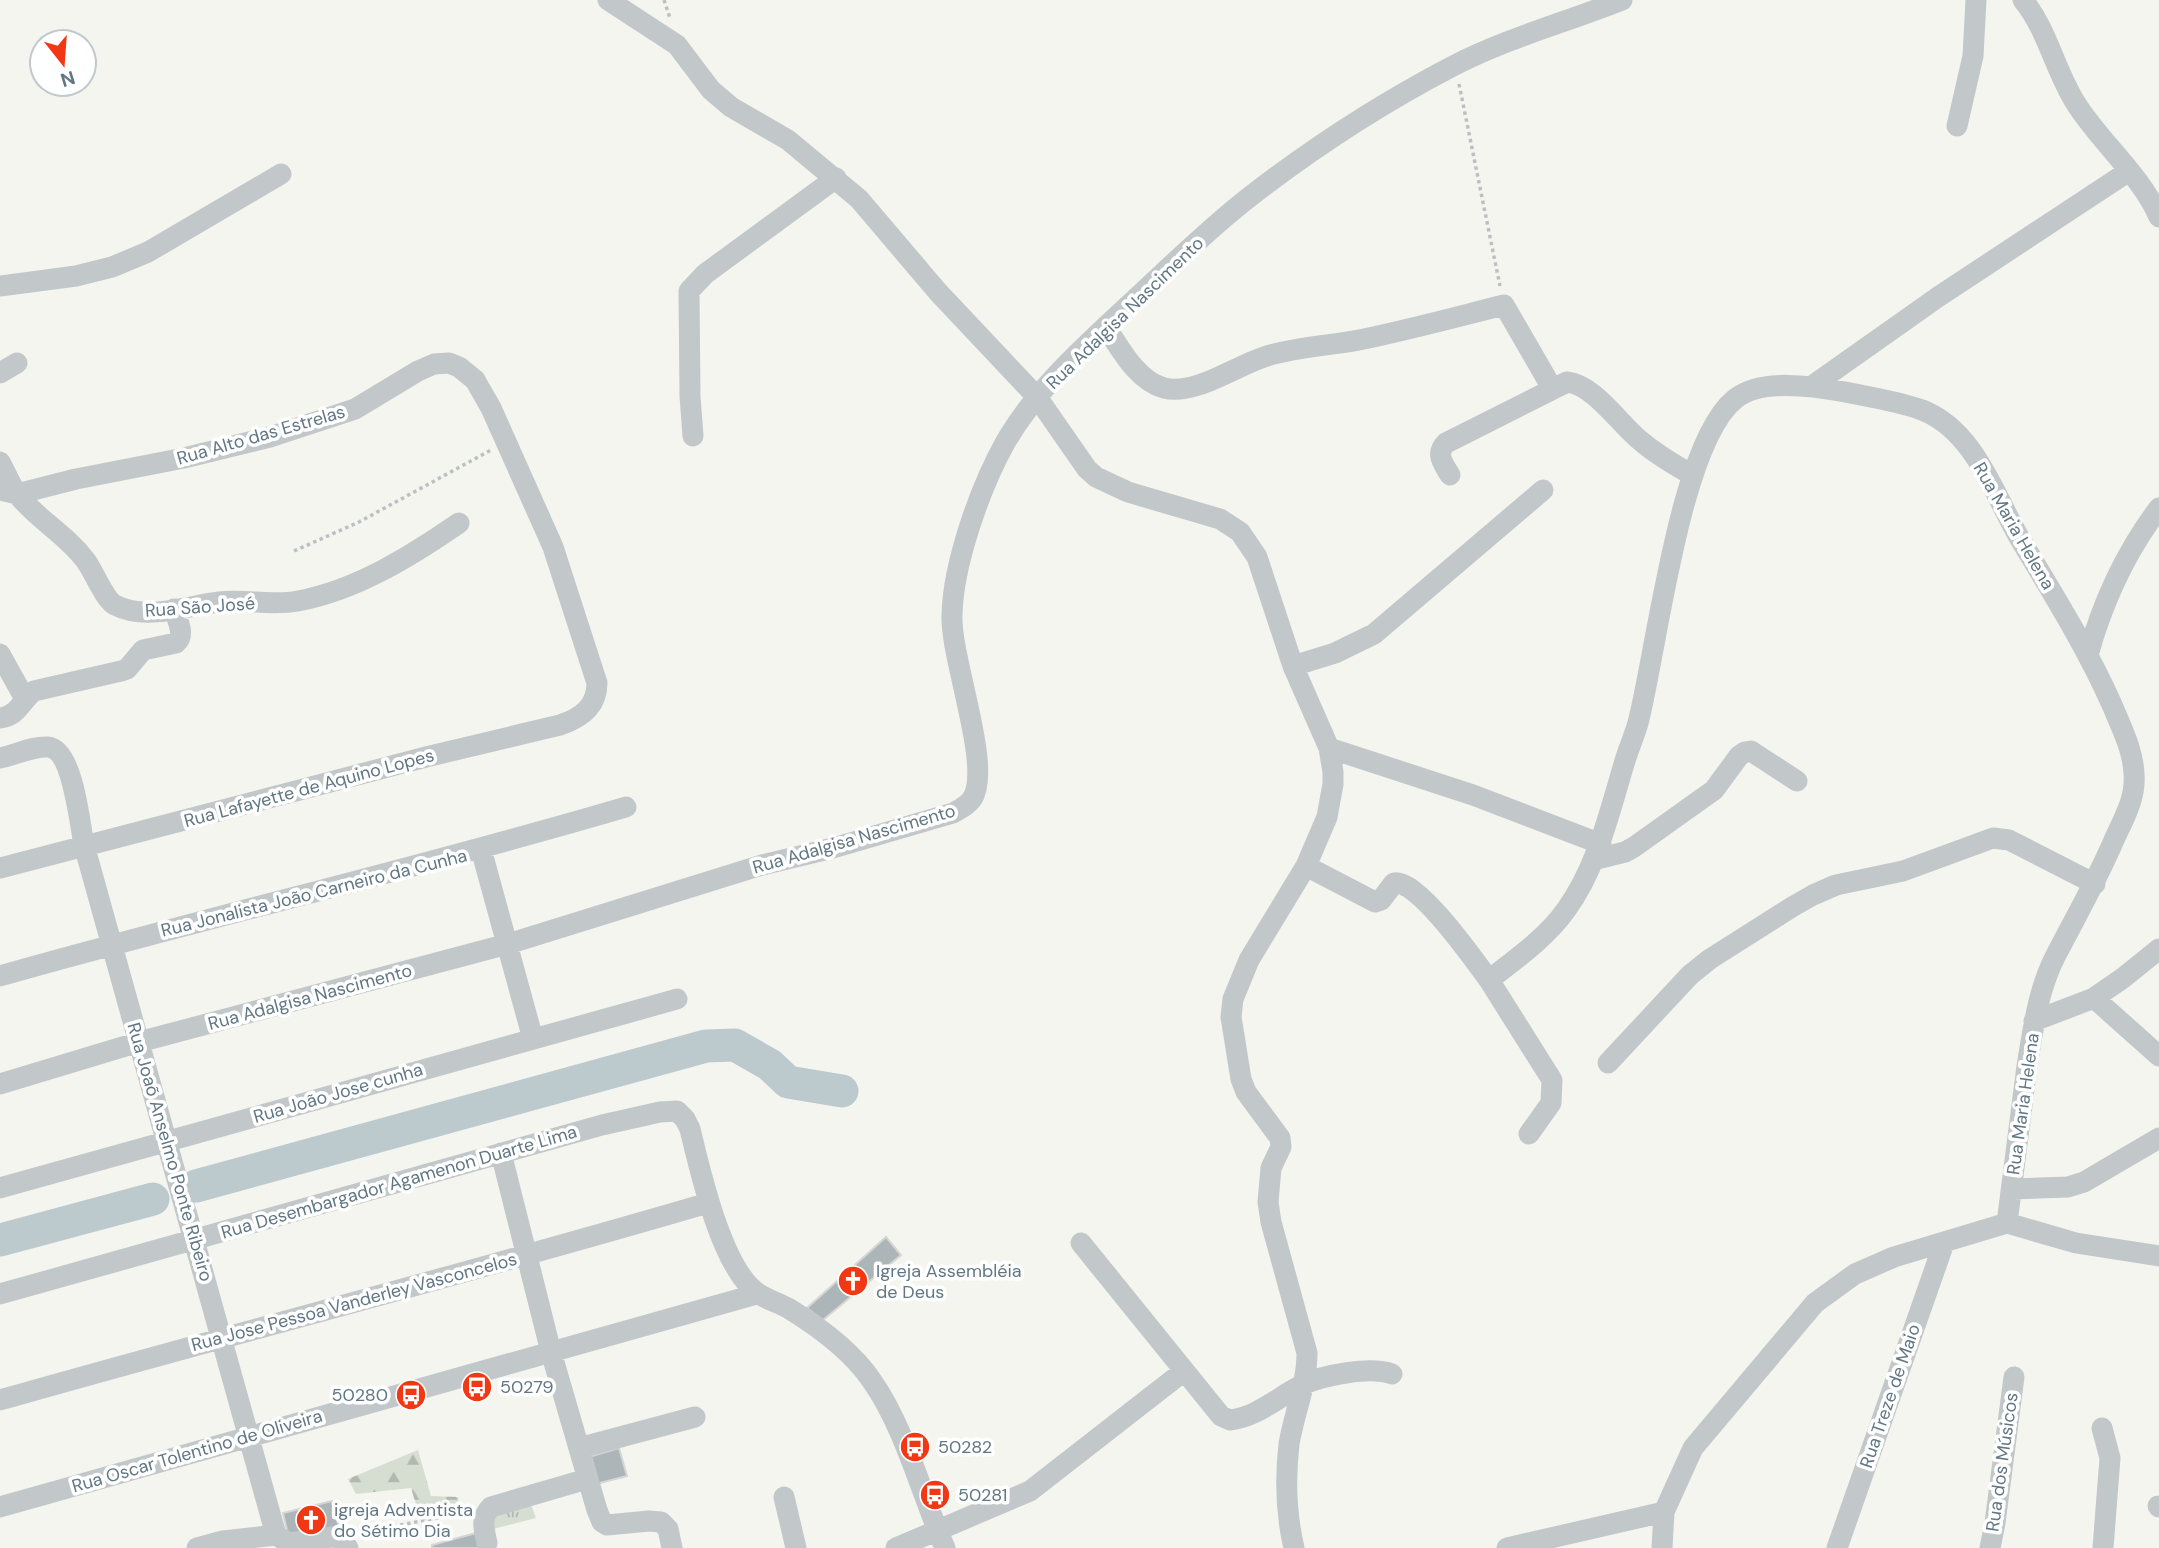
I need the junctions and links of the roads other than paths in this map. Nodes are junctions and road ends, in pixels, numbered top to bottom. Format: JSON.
{"nodes":[{"id":1,"x":608,"y":0,"type":"edge"},
{"id":2,"x":1622,"y":0,"type":"edge"},
{"id":3,"x":1976,"y":0,"type":"edge"},
{"id":4,"x":2023,"y":0,"type":"edge"},
{"id":5,"x":1957,"y":126,"type":"dead end"},
{"id":6,"x":2129,"y":171,"type":"junction"},
{"id":7,"x":281,"y":174,"type":"dead end"},
{"id":8,"x":836,"y":178,"type":"junction"},
{"id":9,"x":2159,"y":216,"type":"edge"},
{"id":10,"x":0,"y":286,"type":"edge"},
{"id":11,"x":1106,"y":327,"type":"junction"},
{"id":12,"x":1812,"y":386,"type":"junction"},
{"id":13,"x":1552,"y":388,"type":"junction"},
{"id":14,"x":1037,"y":397,"type":"junction"},
{"id":15,"x":693,"y":436,"type":"dead end"},
{"id":16,"x":0,"y":463,"type":"edge"},
{"id":17,"x":1450,"y":475,"type":"dead end"},
{"id":18,"x":1692,"y":475,"type":"junction"},
{"id":19,"x":1543,"y":490,"type":"dead end"},
{"id":20,"x":9,"y":492,"type":"edge"},
{"id":21,"x":2159,"y":508,"type":"edge"},
{"id":22,"x":459,"y":523,"type":"dead end"},
{"id":23,"x":174,"y":609,"type":"junction"},
{"id":24,"x":0,"y":654,"type":"edge"},
{"id":25,"x":2088,"y":655,"type":"junction"},
{"id":26,"x":1293,"y":666,"type":"junction"},
{"id":27,"x":597,"y":683,"type":"joint"},
{"id":28,"x":25,"y":699,"type":"junction"},
{"id":29,"x":0,"y":718,"type":"edge"},
{"id":30,"x":1329,"y":748,"type":"junction"},
{"id":31,"x":4,"y":752,"type":"edge"},
{"id":32,"x":1797,"y":781,"type":"dead end"},
{"id":33,"x":626,"y":807,"type":"dead end"},
{"id":34,"x":84,"y":845,"type":"junction"},
{"id":35,"x":481,"y":849,"type":"junction"},
{"id":36,"x":1597,"y":852,"type":"junction"},
{"id":37,"x":1307,"y":866,"type":"junction"},
{"id":38,"x":0,"y":868,"type":"edge"},
{"id":39,"x":2095,"y":884,"type":"junction"},
{"id":40,"x":508,"y":944,"type":"junction"},
{"id":41,"x":111,"y":945,"type":"junction"},
{"id":42,"x":2159,"y":949,"type":"edge"},
{"id":43,"x":0,"y":976,"type":"edge"},
{"id":44,"x":1489,"y":980,"type":"junction"},
{"id":45,"x":2094,"y":998,"type":"junction"},
{"id":46,"x":677,"y":999,"type":"dead end"},
{"id":47,"x":2034,"y":1021,"type":"junction"},
{"id":48,"x":533,"y":1039,"type":"junction"},
{"id":49,"x":139,"y":1042,"type":"junction"},
{"id":50,"x":2159,"y":1056,"type":"edge"},
{"id":51,"x":1608,"y":1063,"type":"dead end"},
{"id":52,"x":0,"y":1084,"type":"edge"},
{"id":53,"x":1529,"y":1133,"type":"dead end"},
{"id":54,"x":2159,"y":1138,"type":"edge"},
{"id":55,"x":167,"y":1141,"type":"junction"},
{"id":56,"x":501,"y":1153,"type":"junction"},
{"id":57,"x":0,"y":1188,"type":"edge"},
{"id":58,"x":2012,"y":1189,"type":"junction"},
{"id":59,"x":708,"y":1203,"type":"junction"},
{"id":60,"x":2007,"y":1223,"type":"junction"},
{"id":61,"x":195,"y":1239,"type":"junction"},
{"id":62,"x":1081,"y":1243,"type":"dead end"},
{"id":63,"x":1944,"y":1243,"type":"junction"},
{"id":64,"x":528,"y":1256,"type":"junction"},
{"id":65,"x":2159,"y":1256,"type":"edge"},
{"id":66,"x":0,"y":1294,"type":"edge"},
{"id":67,"x":757,"y":1294,"type":"junction"},
{"id":68,"x":222,"y":1337,"type":"junction"},
{"id":69,"x":551,"y":1352,"type":"junction"},
{"id":70,"x":1184,"y":1371,"type":"junction"},
{"id":71,"x":1392,"y":1374,"type":"dead end"},
{"id":72,"x":2014,"y":1377,"type":"dead end"},
{"id":73,"x":1304,"y":1384,"type":"junction"},
{"id":74,"x":0,"y":1400,"type":"edge"},
{"id":75,"x":695,"y":1416,"type":"dead end"},
{"id":76,"x":2102,"y":1428,"type":"dead end"},
{"id":77,"x":248,"y":1436,"type":"junction"},
{"id":78,"x":579,"y":1448,"type":"junction"},
{"id":79,"x":587,"y":1479,"type":"junction"},
{"id":80,"x":785,"y":1497,"type":"dead end"},
{"id":81,"x":0,"y":1507,"type":"edge"},
{"id":82,"x":1664,"y":1512,"type":"junction"},
{"id":83,"x":276,"y":1535,"type":"junction"},
{"id":84,"x":941,"y":1540,"type":"edge"},
{"id":85,"x":344,"y":1542,"type":"edge"},
{"id":86,"x":487,"y":1543,"type":"dead end"},
{"id":87,"x":197,"y":1548,"type":"edge"},
{"id":88,"x":672,"y":1548,"type":"edge"},
{"id":89,"x":796,"y":1548,"type":"edge"},
{"id":90,"x":896,"y":1548,"type":"edge"},
{"id":91,"x":1294,"y":1548,"type":"edge"},
{"id":92,"x":1507,"y":1548,"type":"edge"},
{"id":93,"x":1662,"y":1548,"type":"edge"},
{"id":94,"x":1837,"y":1548,"type":"edge"},
{"id":95,"x":1990,"y":1548,"type":"edge"},
{"id":96,"x":2103,"y":1548,"type":"edge"}],
"edges":[{"from":1,"to":8,"type":"street"},
{"from":2,"to":11,"type":"street","name":"Rua Adalgisa Nascimento"},
{"from":3,"to":5,"type":"street"},
{"from":4,"to":6,"type":"street"},
{"from":6,"to":9,"type":"street"},
{"from":6,"to":12,"type":"street"},
{"from":7,"to":10,"type":"street"},
{"from":8,"to":14,"type":"street"},
{"from":8,"to":15,"type":"street"},
{"from":11,"to":13,"type":"street"},
{"from":11,"to":14,"type":"street","name":"Rua Adalgisa Nascimento"},
{"from":12,"to":18,"type":"street","name":"Rua Maria Helena"},
{"from":12,"to":25,"type":"street","name":"Rua Maria Helena"},
{"from":13,"to":17,"type":"street"},
{"from":13,"to":18,"type":"street"},
{"from":14,"to":26,"type":"street"},
{"from":14,"to":40,"type":"street","name":"Rua Adalgisa Nascimento"},
{"from":16,"to":20,"type":"street","name":"Rua São José"},
{"from":18,"to":36,"type":"street","name":"Rua Maria Helena"},
{"from":19,"to":26,"type":"street"},
{"from":20,"to":23,"type":"street","name":"Rua São José"},
{"from":20,"to":27,"type":"street","name":"Rua Alto das Estrelas"},
{"from":21,"to":25,"type":"street"},
{"from":22,"to":23,"type":"street","name":"Rua São José"},
{"from":23,"to":28,"type":"street"},
{"from":24,"to":28,"type":"street"},
{"from":25,"to":39,"type":"street","name":"Rua Maria Helena"},
{"from":26,"to":30,"type":"street"},
{"from":27,"to":34,"type":"street","name":"Rua Lafayette de Aquino Lopes"},
{"from":28,"to":29,"type":"street"},
{"from":30,"to":36,"type":"street"},
{"from":30,"to":37,"type":"street"},
{"from":31,"to":34,"type":"street","name":"Rua Joaõ Anselmo Ponte Ribeiro"},
{"from":32,"to":36,"type":"street"},
{"from":33,"to":35,"type":"street","name":"Rua Jonalista João Carneiro da Cunha"},
{"from":34,"to":38,"type":"street","name":"Rua Lafayette de Aquino Lopes"},
{"from":34,"to":41,"type":"street","name":"Rua Joaõ Anselmo Ponte Ribeiro"},
{"from":35,"to":40,"type":"street"},
{"from":35,"to":41,"type":"street","name":"Rua Jonalista João Carneiro da Cunha"},
{"from":36,"to":44,"type":"street","name":"Rua Maria Helena"},
{"from":37,"to":44,"type":"street"},
{"from":37,"to":73,"type":"street"},
{"from":39,"to":47,"type":"street","name":"Rua Maria Helena"},
{"from":39,"to":51,"type":"street"},
{"from":40,"to":48,"type":"street"},
{"from":40,"to":49,"type":"street","name":"Rua Adalgisa Nascimento"},
{"from":41,"to":43,"type":"street","name":"Rua Jonalista João Carneiro da Cunha"},
{"from":41,"to":49,"type":"street","name":"Rua Joaõ Anselmo Ponte Ribeiro"},
{"from":42,"to":45,"type":"street"},
{"from":44,"to":53,"type":"street"},
{"from":45,"to":47,"type":"street"},
{"from":45,"to":50,"type":"street"},
{"from":46,"to":48,"type":"street","name":"Rua João Jose cunha"},
{"from":47,"to":58,"type":"street","name":"Rua Maria Helena"},
{"from":48,"to":55,"type":"street","name":"Rua João Jose cunha"},
{"from":49,"to":52,"type":"street","name":"Rua Adalgisa Nascimento"},
{"from":49,"to":55,"type":"street","name":"Rua Joaõ Anselmo Ponte Ribeiro"},
{"from":54,"to":58,"type":"street"},
{"from":55,"to":57,"type":"street","name":"Rua João Jose cunha"},
{"from":55,"to":61,"type":"street","name":"Rua Joaõ Anselmo Ponte Ribeiro"},
{"from":56,"to":59,"type":"street","name":"Rua Desembargador Agamenon Duarte Lima"},
{"from":56,"to":61,"type":"street","name":"Rua Desembargador Agamenon Duarte Lima"},
{"from":56,"to":64,"type":"street"},
{"from":58,"to":60,"type":"street","name":"Rua Maria Helena"},
{"from":59,"to":64,"type":"street","name":"Rua Jose Pessoa Vanderley Vasconcelos"},
{"from":59,"to":67,"type":"street"},
{"from":60,"to":63,"type":"street"},
{"from":60,"to":65,"type":"street"},
{"from":61,"to":66,"type":"street","name":"Rua Desembargador Agamenon Duarte Lima"},
{"from":61,"to":68,"type":"street","name":"Rua Joaõ Anselmo Ponte Ribeiro"},
{"from":62,"to":70,"type":"street"},
{"from":63,"to":82,"type":"street"},
{"from":63,"to":94,"type":"street","name":"Rua Treze de Maio"},
{"from":64,"to":68,"type":"street","name":"Rua Jose Pessoa Vanderley Vasconcelos"},
{"from":64,"to":69,"type":"street"},
{"from":67,"to":69,"type":"street","name":"Rua Oscar Tolentino de Oliveira"},
{"from":67,"to":84,"type":"street"},
{"from":68,"to":74,"type":"street","name":"Rua Jose Pessoa Vanderley Vasconcelos"},
{"from":68,"to":77,"type":"street","name":"Rua Joaõ Anselmo Ponte Ribeiro"},
{"from":69,"to":77,"type":"street","name":"Rua Oscar Tolentino de Oliveira"},
{"from":69,"to":78,"type":"street"},
{"from":70,"to":73,"type":"street"},
{"from":70,"to":84,"type":"street"},
{"from":71,"to":73,"type":"street"},
{"from":72,"to":95,"type":"street","name":"Rua dos Músicos"},
{"from":73,"to":91,"type":"street"},
{"from":75,"to":78,"type":"street"},
{"from":76,"to":96,"type":"street"},
{"from":77,"to":81,"type":"street","name":"Rua Oscar Tolentino de Oliveira"},
{"from":77,"to":83,"type":"street","name":"Rua Joaõ Anselmo Ponte Ribeiro"},
{"from":78,"to":79,"type":"street"},
{"from":79,"to":86,"type":"street"},
{"from":79,"to":88,"type":"street"},
{"from":80,"to":89,"type":"street"},
{"from":82,"to":92,"type":"street"},
{"from":82,"to":93,"type":"street"},
{"from":83,"to":85,"type":"street"},
{"from":83,"to":87,"type":"street"},
{"from":84,"to":90,"type":"street"}]}
